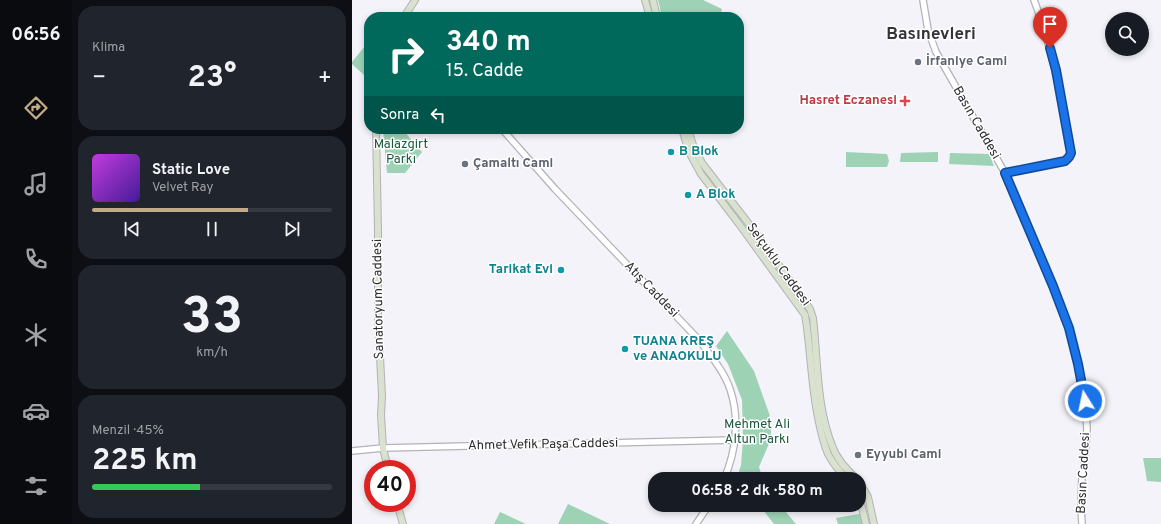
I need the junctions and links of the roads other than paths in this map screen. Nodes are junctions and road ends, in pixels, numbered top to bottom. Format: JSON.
{"nodes":[{"id":1,"x":416,"y":0,"type":"edge"},
{"id":2,"x":645,"y":0,"type":"edge"},
{"id":3,"x":653,"y":0,"type":"edge"},
{"id":4,"x":923,"y":0,"type":"edge"},
{"id":5,"x":1034,"y":0,"type":"edge"},
{"id":6,"x":408,"y":12,"type":"edge"},
{"id":7,"x":649,"y":12,"type":"edge"},
{"id":8,"x":657,"y":12,"type":"edge"},
{"id":9,"x":376,"y":134,"type":"edge"},
{"id":10,"x":506,"y":134,"type":"edge"},
{"id":11,"x":684,"y":134,"type":"edge"},
{"id":12,"x":690,"y":134,"type":"edge"},
{"id":13,"x":1005,"y":173,"type":"junction"},
{"id":14,"x":735,"y":440,"type":"junction"},
{"id":15,"x":383,"y":448,"type":"junction"},
{"id":16,"x":352,"y":452,"type":"edge"},
{"id":17,"x":386,"y":460,"type":"edge"},
{"id":18,"x":727,"y":472,"type":"edge"},
{"id":19,"x":840,"y":472,"type":"edge"},
{"id":20,"x":849,"y":472,"type":"edge"},
{"id":21,"x":866,"y":494,"type":"edge"},
{"id":22,"x":399,"y":512,"type":"edge"},
{"id":23,"x":704,"y":512,"type":"edge"},
{"id":24,"x":863,"y":512,"type":"edge"},
{"id":25,"x":403,"y":524,"type":"edge"},
{"id":26,"x":696,"y":524,"type":"edge"},
{"id":27,"x":866,"y":524,"type":"edge"},
{"id":28,"x":874,"y":524,"type":"edge"},
{"id":29,"x":1082,"y":524,"type":"edge"}],
"edges":[{"from":1,"to":6,"type":"main road"},
{"from":2,"to":7,"type":"main road"},
{"from":3,"to":8,"type":"main road"},
{"from":4,"to":13,"type":"street","name":"Basın Caddesi"},
{"from":5,"to":13,"type":"street"},
{"from":9,"to":15,"type":"main road","name":"Sanatoryum Caddesi"},
{"from":10,"to":14,"type":"street","name":"Atış Caddesi"},
{"from":11,"to":19,"type":"main road","name":"Selçuklu Caddesi"},
{"from":12,"to":20,"type":"main road","name":"Selçuklu Caddesi"},
{"from":13,"to":29,"type":"street","name":"Basın Caddesi"},
{"from":14,"to":15,"type":"street","name":"Ahmet Vefik Paşa Caddesi"},
{"from":14,"to":18,"type":"street","name":"Atış Caddesi"},
{"from":15,"to":16,"type":"street","name":"Ahmet Vefik Paşa Caddesi"},
{"from":15,"to":17,"type":"main road","name":"Sanatoryum Caddesi"},
{"from":21,"to":28,"type":"main road","name":"Selçuklu Caddesi"},
{"from":22,"to":25,"type":"main road"},
{"from":23,"to":26,"type":"street"},
{"from":24,"to":27,"type":"main road"}]}
